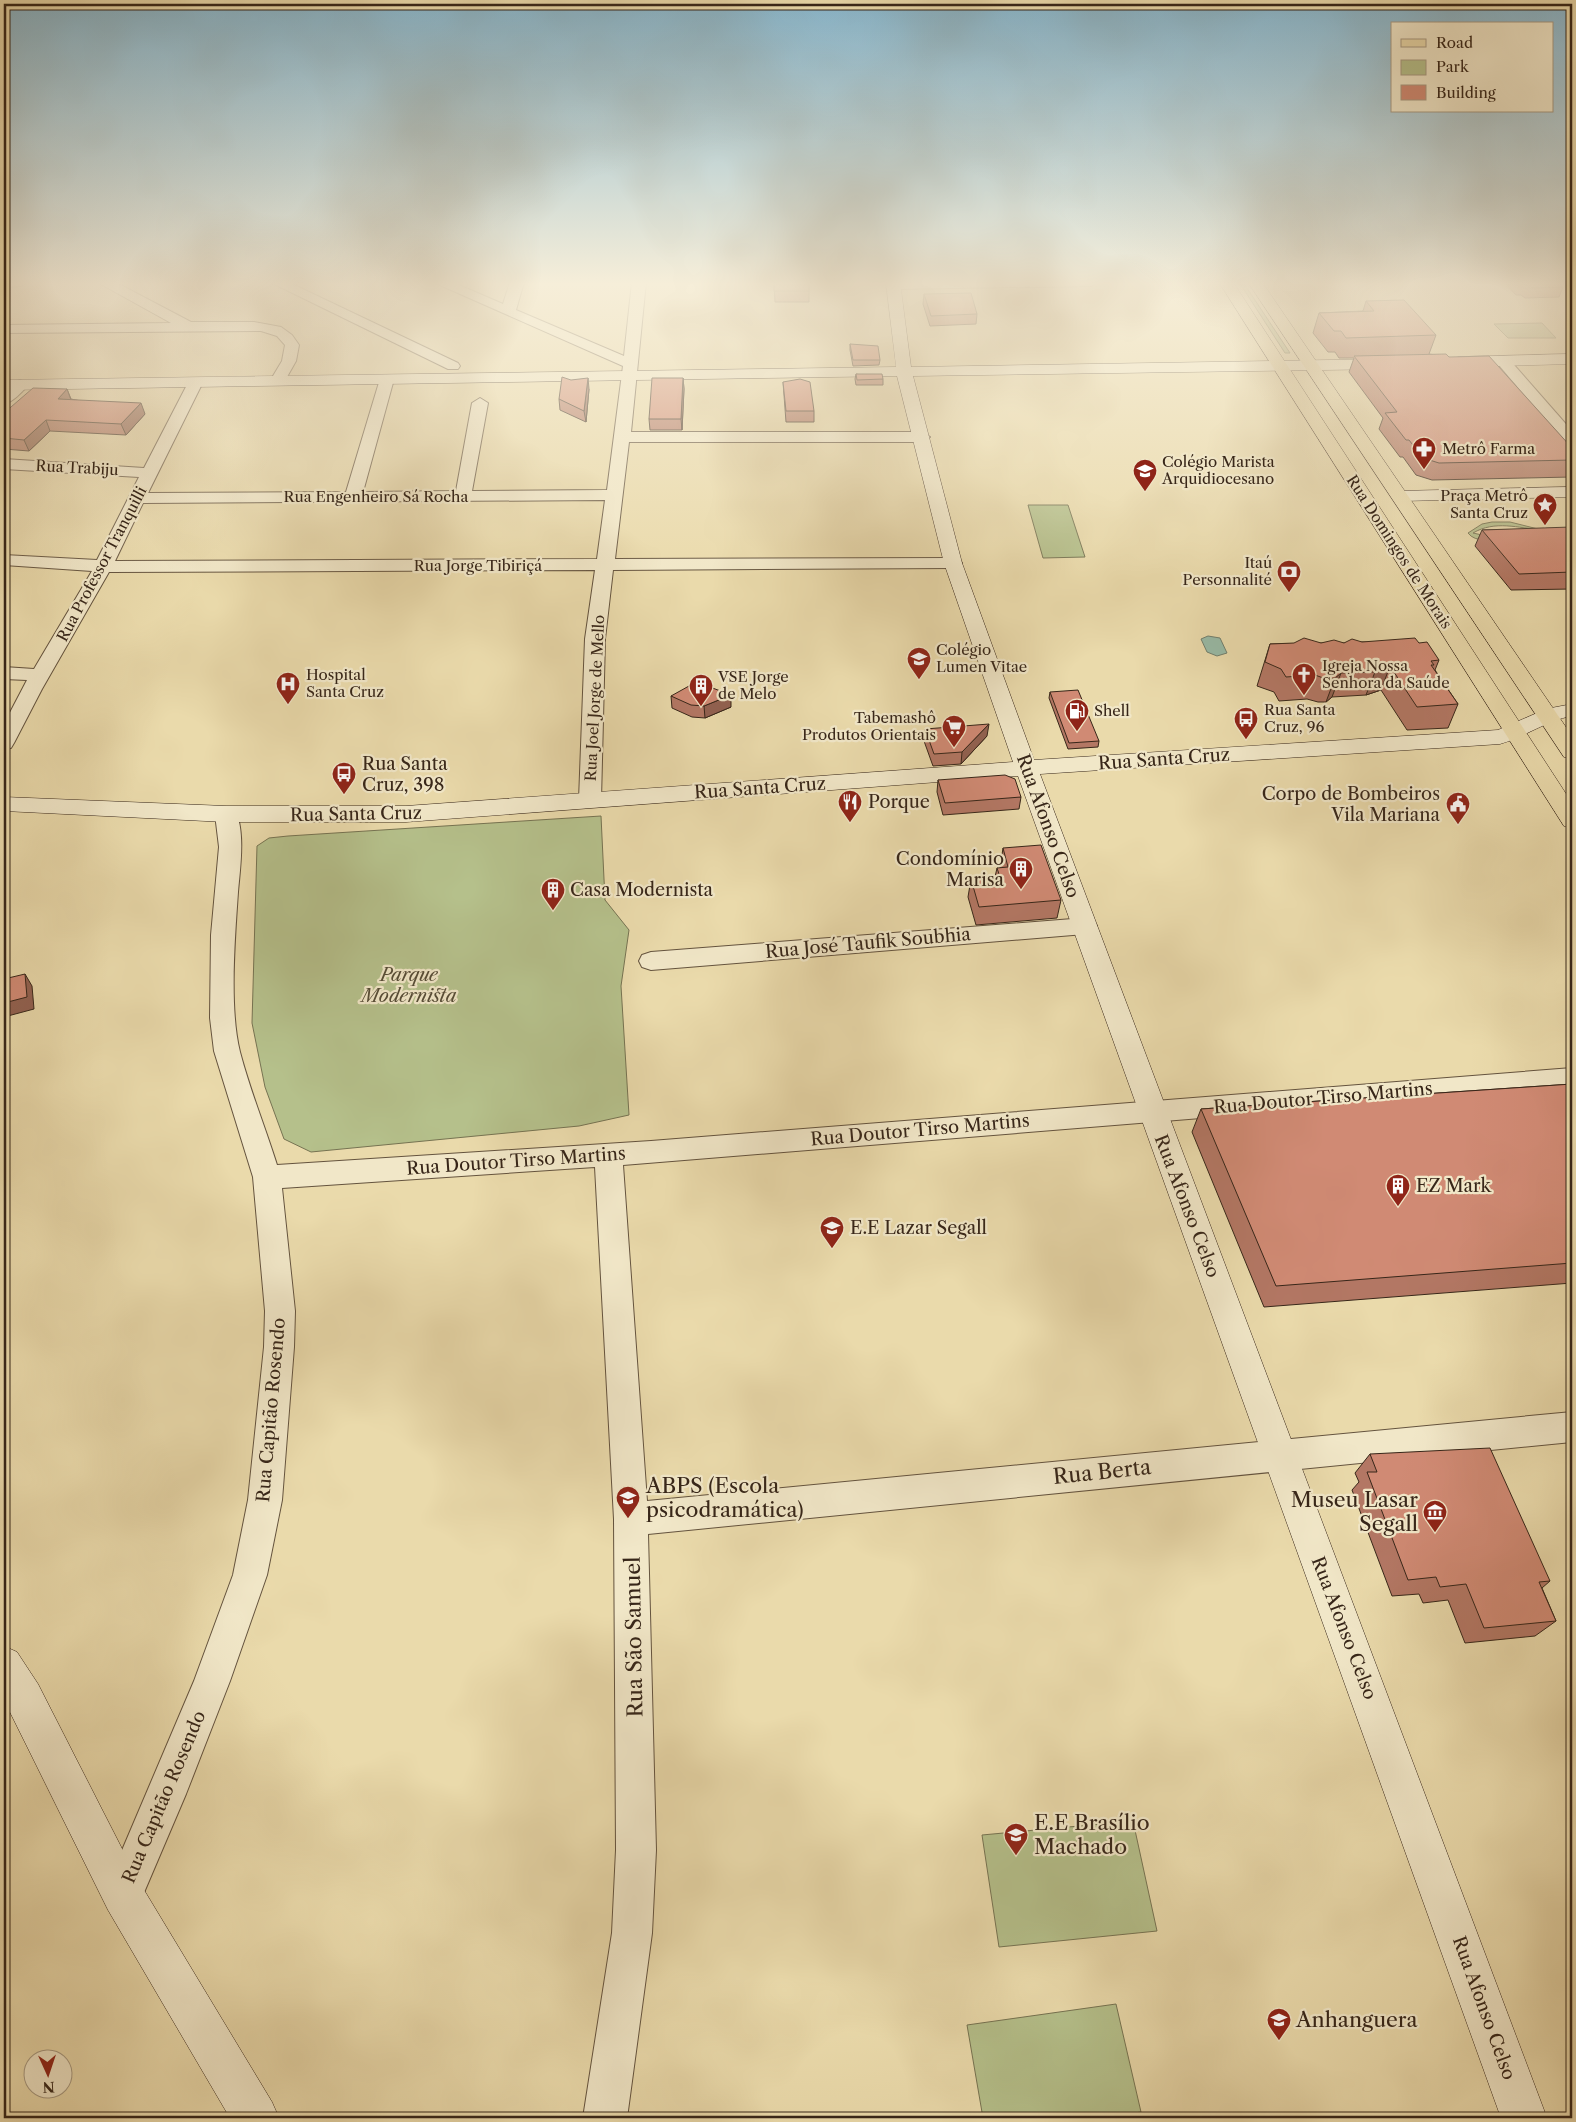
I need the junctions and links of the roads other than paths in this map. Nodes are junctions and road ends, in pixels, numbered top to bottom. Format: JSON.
{"nodes":[{"id":1,"x":276,"y":381,"type":"edge"},
{"id":2,"x":393,"y":381,"type":"edge"},
{"id":3,"x":628,"y":381,"type":"edge"},
{"id":4,"x":906,"y":381,"type":"edge"},
{"id":5,"x":1290,"y":381,"type":"edge"},
{"id":6,"x":1322,"y":381,"type":"edge"},
{"id":7,"x":1520,"y":381,"type":"edge"},
{"id":8,"x":195,"y":382,"type":"junction"},
{"id":9,"x":4,"y":385,"type":"edge"},
{"id":10,"x":20,"y":385,"type":"junction"},
{"id":11,"x":4,"y":399,"type":"edge"},
{"id":12,"x":480,"y":403,"type":"dead end"},
{"id":13,"x":622,"y":437,"type":"junction"},
{"id":14,"x":922,"y":437,"type":"junction"},
{"id":15,"x":1572,"y":441,"type":"edge"},
{"id":16,"x":4,"y":464,"type":"edge"},
{"id":17,"x":150,"y":472,"type":"junction"},
{"id":18,"x":1572,"y":492,"type":"edge"},
{"id":19,"x":613,"y":495,"type":"junction"},
{"id":20,"x":463,"y":496,"type":"junction"},
{"id":21,"x":1401,"y":496,"type":"junction"},
{"id":22,"x":353,"y":497,"type":"junction"},
{"id":23,"x":138,"y":498,"type":"junction"},
{"id":24,"x":4,"y":560,"type":"edge"},
{"id":25,"x":953,"y":563,"type":"junction"},
{"id":26,"x":605,"y":565,"type":"junction"},
{"id":27,"x":103,"y":567,"type":"junction"},
{"id":28,"x":4,"y":673,"type":"edge"},
{"id":29,"x":40,"y":675,"type":"junction"},
{"id":30,"x":1572,"y":710,"type":"edge"},
{"id":31,"x":1547,"y":716,"type":"junction"},
{"id":32,"x":1516,"y":733,"type":"junction"},
{"id":33,"x":4,"y":743,"type":"edge"},
{"id":34,"x":1572,"y":752,"type":"edge"},
{"id":35,"x":1026,"y":768,"type":"junction"},
{"id":36,"x":590,"y":800,"type":"junction"},
{"id":37,"x":4,"y":804,"type":"edge"},
{"id":38,"x":226,"y":814,"type":"junction"},
{"id":39,"x":251,"y":814,"type":"junction"},
{"id":40,"x":1572,"y":821,"type":"edge"},
{"id":41,"x":230,"y":847,"type":"junction"},
{"id":42,"x":1085,"y":926,"type":"junction"},
{"id":43,"x":651,"y":961,"type":"dead end"},
{"id":44,"x":1572,"y":1078,"type":"edge"},
{"id":45,"x":1152,"y":1112,"type":"junction"},
{"id":46,"x":608,"y":1155,"type":"junction"},
{"id":47,"x":267,"y":1178,"type":"junction"},
{"id":48,"x":1572,"y":1427,"type":"edge"},
{"id":49,"x":1280,"y":1454,"type":"junction"},
{"id":50,"x":631,"y":1519,"type":"junction"},
{"id":51,"x":4,"y":1666,"type":"edge"},
{"id":52,"x":123,"y":1895,"type":"junction"},
{"id":53,"x":256,"y":2118,"type":"edge"},
{"id":54,"x":605,"y":2118,"type":"edge"},
{"id":55,"x":1524,"y":2118,"type":"edge"}],
"edges":[{"from":1,"to":8,"type":"street"},
{"from":2,"to":22,"type":"street"},
{"from":3,"to":13,"type":"street","name":"Rua Joel Jorge de Mello"},
{"from":4,"to":14,"type":"street","name":"Rua Afonso Celso"},
{"from":5,"to":32,"type":"main road","name":"Rua Domingos de Morais"},
{"from":6,"to":21,"type":"main road","name":"Rua Domingos de Morais"},
{"from":7,"to":15,"type":"street"},
{"from":8,"to":10,"type":"street"},
{"from":8,"to":17,"type":"street","name":"Rua Professor Tranquilli"},
{"from":9,"to":10,"type":"street"},
{"from":10,"to":11,"type":"street"},
{"from":12,"to":20,"type":"street"},
{"from":13,"to":14,"type":"street"},
{"from":13,"to":19,"type":"street","name":"Rua Joel Jorge de Mello"},
{"from":14,"to":25,"type":"street","name":"Rua Afonso Celso"},
{"from":16,"to":17,"type":"street","name":"Rua Trabiju"},
{"from":17,"to":23,"type":"street","name":"Rua Professor Tranquilli"},
{"from":18,"to":21,"type":"street"},
{"from":19,"to":20,"type":"street","name":"Rua Engenheiro Sá Rocha"},
{"from":19,"to":26,"type":"street","name":"Rua Joel Jorge de Mello"},
{"from":20,"to":22,"type":"street","name":"Rua Engenheiro Sá Rocha"},
{"from":21,"to":31,"type":"main road","name":"Rua Domingos de Morais"},
{"from":22,"to":23,"type":"street","name":"Rua Engenheiro Sá Rocha"},
{"from":23,"to":27,"type":"street","name":"Rua Professor Tranquilli"},
{"from":24,"to":27,"type":"street","name":"Rua Jorge Tibiriçá"},
{"from":25,"to":26,"type":"street","name":"Rua Jorge Tibiriçá"},
{"from":25,"to":35,"type":"street","name":"Rua Afonso Celso"},
{"from":26,"to":27,"type":"street","name":"Rua Jorge Tibiriçá"},
{"from":26,"to":36,"type":"street","name":"Rua Joel Jorge de Mello"},
{"from":27,"to":29,"type":"street","name":"Rua Professor Tranquilli"},
{"from":28,"to":29,"type":"street"},
{"from":29,"to":33,"type":"street","name":"Rua Professor Tranquilli"},
{"from":30,"to":31,"type":"street","name":"Rua Santa Cruz"},
{"from":31,"to":32,"type":"street","name":"Rua Santa Cruz"},
{"from":31,"to":34,"type":"main road","name":"Rua Domingos de Morais"},
{"from":32,"to":35,"type":"street","name":"Rua Santa Cruz"},
{"from":32,"to":40,"type":"main road","name":"Rua Domingos de Morais"},
{"from":35,"to":36,"type":"street","name":"Rua Santa Cruz"},
{"from":35,"to":42,"type":"street","name":"Rua Afonso Celso"},
{"from":36,"to":39,"type":"street","name":"Rua Santa Cruz"},
{"from":37,"to":38,"type":"street","name":"Rua Santa Cruz"},
{"from":38,"to":39,"type":"street","name":"Rua Santa Cruz"},
{"from":38,"to":41,"type":"street","name":"Rua Capitão Rosendo"},
{"from":39,"to":41,"type":"street","name":"Rua Capitão Rosendo"},
{"from":41,"to":47,"type":"street","name":"Rua Capitão Rosendo"},
{"from":42,"to":43,"type":"street","name":"Rua José Taufik Soubhia"},
{"from":42,"to":45,"type":"street","name":"Rua Afonso Celso"},
{"from":44,"to":45,"type":"street","name":"Rua Doutor Tirso Martins"},
{"from":45,"to":46,"type":"street","name":"Rua Doutor Tirso Martins"},
{"from":45,"to":49,"type":"street","name":"Rua Afonso Celso"},
{"from":46,"to":47,"type":"street","name":"Rua Doutor Tirso Martins"},
{"from":46,"to":50,"type":"street","name":"Rua São Samuel"},
{"from":47,"to":52,"type":"street","name":"Rua Capitão Rosendo"},
{"from":48,"to":49,"type":"street","name":"Rua Berta"},
{"from":49,"to":50,"type":"street","name":"Rua Berta"},
{"from":49,"to":55,"type":"street","name":"Rua Afonso Celso"},
{"from":50,"to":54,"type":"street","name":"Rua São Samuel"},
{"from":51,"to":52,"type":"street"},
{"from":52,"to":53,"type":"street"}]}
